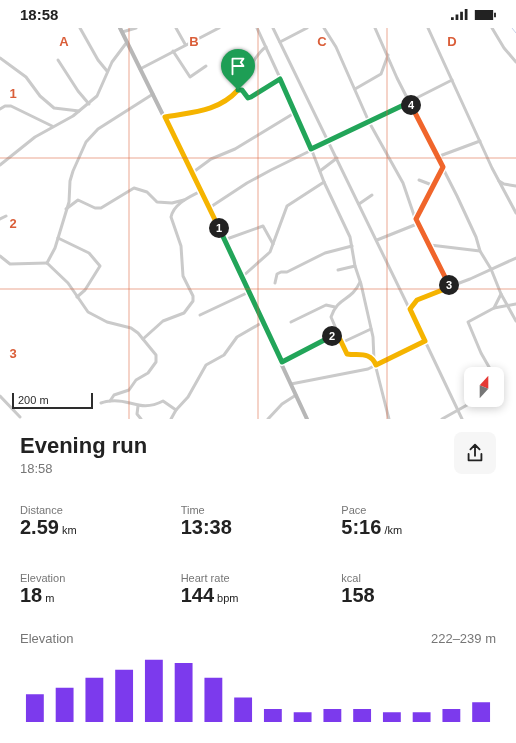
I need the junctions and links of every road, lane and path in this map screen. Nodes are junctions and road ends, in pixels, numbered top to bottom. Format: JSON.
{"nodes":[{"id":1,"x":80,"y":28,"type":"edge"},
{"id":2,"x":136,"y":28,"type":"edge"},
{"id":3,"x":176,"y":28,"type":"edge"},
{"id":4,"x":219,"y":28,"type":"edge"},
{"id":5,"x":257,"y":28,"type":"edge"},
{"id":6,"x":273,"y":28,"type":"edge"},
{"id":7,"x":307,"y":28,"type":"edge"},
{"id":8,"x":324,"y":28,"type":"edge"},
{"id":9,"x":375,"y":28,"type":"edge"},
{"id":10,"x":428,"y":28,"type":"edge"},
{"id":11,"x":492,"y":28,"type":"edge"},
{"id":12,"x":123,"y":30,"type":"edge"},
{"id":13,"x":126,"y":42,"type":"junction"},
{"id":14,"x":280,"y":42,"type":"junction"},
{"id":15,"x":186,"y":44,"type":"junction"},
{"id":16,"x":266,"y":47,"type":"junction"},
{"id":17,"x":173,"y":51,"type":"junction"},
{"id":18,"x":388,"y":55,"type":"junction"},
{"id":19,"x":0,"y":58,"type":"edge"},
{"id":20,"x":58,"y":60,"type":"dead end"},
{"id":21,"x":516,"y":62,"type":"edge"},
{"id":22,"x":206,"y":66,"type":"dead end"},
{"id":23,"x":140,"y":69,"type":"junction"},
{"id":24,"x":107,"y":71,"type":"junction"},
{"id":25,"x":243,"y":75,"type":"dead end"},
{"id":26,"x":280,"y":79,"type":"junction"},
{"id":27,"x":452,"y":80,"type":"junction"},
{"id":28,"x":354,"y":88,"type":"junction"},
{"id":29,"x":153,"y":94,"type":"junction"},
{"id":30,"x":410,"y":102,"type":"junction"},
{"id":31,"x":89,"y":104,"type":"junction"},
{"id":32,"x":0,"y":109,"type":"edge"},
{"id":33,"x":80,"y":111,"type":"junction"},
{"id":34,"x":296,"y":112,"type":"junction"},
{"id":35,"x":165,"y":117,"type":"junction"},
{"id":36,"x":369,"y":122,"type":"junction"},
{"id":37,"x":52,"y":126,"type":"junction"},
{"id":38,"x":480,"y":141,"type":"junction"},
{"id":39,"x":330,"y":142,"type":"junction"},
{"id":40,"x":311,"y":149,"type":"junction"},
{"id":41,"x":437,"y":156,"type":"junction"},
{"id":42,"x":337,"y":158,"type":"junction"},
{"id":43,"x":0,"y":165,"type":"edge"},
{"id":44,"x":443,"y":167,"type":"junction"},
{"id":45,"x":320,"y":171,"type":"junction"},
{"id":46,"x":192,"y":173,"type":"junction"},
{"id":47,"x":419,"y":180,"type":"dead end"},
{"id":48,"x":499,"y":181,"type":"junction"},
{"id":49,"x":324,"y":182,"type":"junction"},
{"id":50,"x":432,"y":185,"type":"junction"},
{"id":51,"x":516,"y":186,"type":"edge"},
{"id":52,"x":200,"y":191,"type":"junction"},
{"id":53,"x":372,"y":195,"type":"dead end"},
{"id":54,"x":184,"y":200,"type":"junction"},
{"id":55,"x":359,"y":204,"type":"junction"},
{"id":56,"x":209,"y":208,"type":"junction"},
{"id":57,"x":66,"y":209,"type":"junction"},
{"id":58,"x":516,"y":213,"type":"edge"},
{"id":59,"x":6,"y":216,"type":"dead end"},
{"id":60,"x":416,"y":219,"type":"junction"},
{"id":61,"x":0,"y":220,"type":"edge"},
{"id":62,"x":417,"y":224,"type":"junction"},
{"id":63,"x":58,"y":238,"type":"junction"},
{"id":64,"x":224,"y":240,"type":"junction"},
{"id":65,"x":377,"y":240,"type":"junction"},
{"id":66,"x":273,"y":244,"type":"junction"},
{"id":67,"x":430,"y":245,"type":"junction"},
{"id":68,"x":352,"y":246,"type":"junction"},
{"id":69,"x":480,"y":251,"type":"junction"},
{"id":70,"x":0,"y":256,"type":"edge"},
{"id":71,"x":516,"y":258,"type":"edge"},
{"id":72,"x":48,"y":263,"type":"junction"},
{"id":73,"x":354,"y":266,"type":"junction"},
{"id":74,"x":491,"y":269,"type":"junction"},
{"id":75,"x":338,"y":270,"type":"dead end"},
{"id":76,"x":242,"y":277,"type":"junction"},
{"id":77,"x":360,"y":282,"type":"junction"},
{"id":78,"x":275,"y":283,"type":"dead end"},
{"id":79,"x":450,"y":287,"type":"junction"},
{"id":80,"x":249,"y":292,"type":"junction"},
{"id":81,"x":501,"y":294,"type":"junction"},
{"id":82,"x":77,"y":297,"type":"junction"},
{"id":83,"x":508,"y":304,"type":"junction"},
{"id":84,"x":516,"y":304,"type":"edge"},
{"id":85,"x":335,"y":307,"type":"junction"},
{"id":86,"x":494,"y":308,"type":"junction"},
{"id":87,"x":410,"y":309,"type":"junction"},
{"id":88,"x":200,"y":315,"type":"dead end"},
{"id":89,"x":516,"y":320,"type":"edge"},
{"id":90,"x":263,"y":322,"type":"junction"},
{"id":91,"x":291,"y":322,"type":"dead end"},
{"id":92,"x":371,"y":330,"type":"junction"},
{"id":93,"x":337,"y":333,"type":"junction"},
{"id":94,"x":143,"y":339,"type":"junction"},
{"id":95,"x":425,"y":341,"type":"junction"},
{"id":96,"x":341,"y":342,"type":"junction"},
{"id":97,"x":374,"y":360,"type":"junction"},
{"id":98,"x":282,"y":362,"type":"junction"},
{"id":99,"x":376,"y":365,"type":"junction"},
{"id":100,"x":489,"y":367,"type":"edge"},
{"id":101,"x":291,"y":384,"type":"junction"},
{"id":102,"x":296,"y":395,"type":"junction"},
{"id":103,"x":0,"y":396,"type":"edge"},
{"id":104,"x":110,"y":401,"type":"junction"},
{"id":105,"x":101,"y":403,"type":"dead end"},
{"id":106,"x":138,"y":406,"type":"junction"},
{"id":107,"x":464,"y":407,"type":"edge"},
{"id":108,"x":176,"y":410,"type":"junction"},
{"id":109,"x":458,"y":410,"type":"junction"},
{"id":110,"x":20,"y":417,"type":"dead end"},
{"id":111,"x":141,"y":419,"type":"edge"},
{"id":112,"x":171,"y":419,"type":"edge"},
{"id":113,"x":268,"y":419,"type":"edge"},
{"id":114,"x":307,"y":419,"type":"edge"},
{"id":115,"x":390,"y":419,"type":"edge"},
{"id":116,"x":442,"y":419,"type":"edge"},
{"id":117,"x":462,"y":419,"type":"edge"}],
"edges":[{"from":1,"to":24,"type":"street"},
{"from":2,"to":12,"type":"street"},
{"from":3,"to":15,"type":"street"},
{"from":4,"to":15,"type":"street"},
{"from":5,"to":16,"type":"street"},
{"from":6,"to":14,"type":"street"},
{"from":7,"to":14,"type":"street"},
{"from":8,"to":28,"type":"street"},
{"from":9,"to":18,"type":"street"},
{"from":10,"to":27,"type":"street"},
{"from":11,"to":21,"type":"street"},
{"from":12,"to":13,"type":"street"},
{"from":13,"to":23,"type":"street"},
{"from":13,"to":24,"type":"street"},
{"from":14,"to":39,"type":"street"},
{"from":15,"to":17,"type":"street"},
{"from":16,"to":25,"type":"street"},
{"from":16,"to":26,"type":"street"},
{"from":17,"to":22,"type":"street"},
{"from":17,"to":23,"type":"street"},
{"from":18,"to":28,"type":"street"},
{"from":18,"to":30,"type":"street"},
{"from":19,"to":33,"type":"street"},
{"from":20,"to":31,"type":"street"},
{"from":23,"to":29,"type":"street"},
{"from":24,"to":31,"type":"street"},
{"from":26,"to":34,"type":"street"},
{"from":26,"to":35,"type":"street"},
{"from":27,"to":30,"type":"street"},
{"from":27,"to":38,"type":"street"},
{"from":28,"to":36,"type":"street"},
{"from":29,"to":35,"type":"street"},
{"from":29,"to":57,"type":"street"},
{"from":30,"to":36,"type":"street"},
{"from":30,"to":41,"type":"street"},
{"from":31,"to":33,"type":"street"},
{"from":32,"to":37,"type":"street"},
{"from":33,"to":37,"type":"street"},
{"from":34,"to":40,"type":"street"},
{"from":34,"to":46,"type":"street"},
{"from":35,"to":46,"type":"street"},
{"from":36,"to":39,"type":"street"},
{"from":36,"to":60,"type":"street"},
{"from":37,"to":43,"type":"street"},
{"from":38,"to":41,"type":"street"},
{"from":38,"to":48,"type":"street"},
{"from":39,"to":40,"type":"street"},
{"from":39,"to":42,"type":"street"},
{"from":40,"to":45,"type":"street"},
{"from":40,"to":56,"type":"street"},
{"from":41,"to":44,"type":"street"},
{"from":42,"to":45,"type":"street"},
{"from":42,"to":55,"type":"street"},
{"from":44,"to":50,"type":"street"},
{"from":44,"to":69,"type":"street"},
{"from":45,"to":49,"type":"street"},
{"from":46,"to":52,"type":"street"},
{"from":47,"to":50,"type":"street"},
{"from":48,"to":51,"type":"street"},
{"from":48,"to":58,"type":"street"},
{"from":49,"to":66,"type":"street"},
{"from":49,"to":68,"type":"street"},
{"from":50,"to":60,"type":"street"},
{"from":52,"to":54,"type":"street"},
{"from":52,"to":56,"type":"street"},
{"from":53,"to":55,"type":"street"},
{"from":54,"to":57,"type":"street"},
{"from":54,"to":94,"type":"street"},
{"from":55,"to":65,"type":"street"},
{"from":56,"to":64,"type":"street"},
{"from":57,"to":63,"type":"street"},
{"from":59,"to":61,"type":"street"},
{"from":60,"to":62,"type":"street"},
{"from":62,"to":65,"type":"street"},
{"from":62,"to":67,"type":"street"},
{"from":63,"to":72,"type":"street"},
{"from":63,"to":82,"type":"street"},
{"from":64,"to":66,"type":"street"},
{"from":64,"to":76,"type":"street"},
{"from":65,"to":87,"type":"street"},
{"from":66,"to":76,"type":"street"},
{"from":67,"to":69,"type":"street"},
{"from":67,"to":79,"type":"street"},
{"from":68,"to":73,"type":"street"},
{"from":68,"to":78,"type":"street"},
{"from":69,"to":74,"type":"street"},
{"from":70,"to":72,"type":"street"},
{"from":71,"to":74,"type":"street"},
{"from":72,"to":82,"type":"street"},
{"from":73,"to":75,"type":"street"},
{"from":73,"to":77,"type":"street"},
{"from":74,"to":79,"type":"street"},
{"from":74,"to":81,"type":"street"},
{"from":76,"to":80,"type":"street"},
{"from":77,"to":85,"type":"street"},
{"from":77,"to":92,"type":"street"},
{"from":79,"to":87,"type":"street"},
{"from":80,"to":88,"type":"street"},
{"from":80,"to":90,"type":"street"},
{"from":81,"to":83,"type":"street"},
{"from":81,"to":86,"type":"street"},
{"from":82,"to":94,"type":"street"},
{"from":83,"to":84,"type":"street"},
{"from":83,"to":86,"type":"street"},
{"from":83,"to":89,"type":"street"},
{"from":85,"to":91,"type":"street"},
{"from":85,"to":93,"type":"street"},
{"from":86,"to":100,"type":"street"},
{"from":87,"to":95,"type":"street"},
{"from":90,"to":98,"type":"street"},
{"from":90,"to":108,"type":"street"},
{"from":92,"to":96,"type":"street"},
{"from":92,"to":97,"type":"street"},
{"from":93,"to":96,"type":"street"},
{"from":93,"to":98,"type":"street"},
{"from":94,"to":104,"type":"street"},
{"from":95,"to":99,"type":"street"},
{"from":95,"to":109,"type":"street"},
{"from":96,"to":97,"type":"street"},
{"from":97,"to":99,"type":"street"},
{"from":98,"to":101,"type":"street"},
{"from":99,"to":101,"type":"street"},
{"from":99,"to":115,"type":"street"},
{"from":101,"to":102,"type":"street"},
{"from":102,"to":113,"type":"street"},
{"from":102,"to":114,"type":"street"},
{"from":103,"to":110,"type":"street"},
{"from":104,"to":105,"type":"street"},
{"from":104,"to":106,"type":"street"},
{"from":106,"to":108,"type":"street"},
{"from":106,"to":111,"type":"street"},
{"from":107,"to":109,"type":"street"},
{"from":108,"to":112,"type":"street"},
{"from":109,"to":116,"type":"street"},
{"from":109,"to":117,"type":"street"}]}
